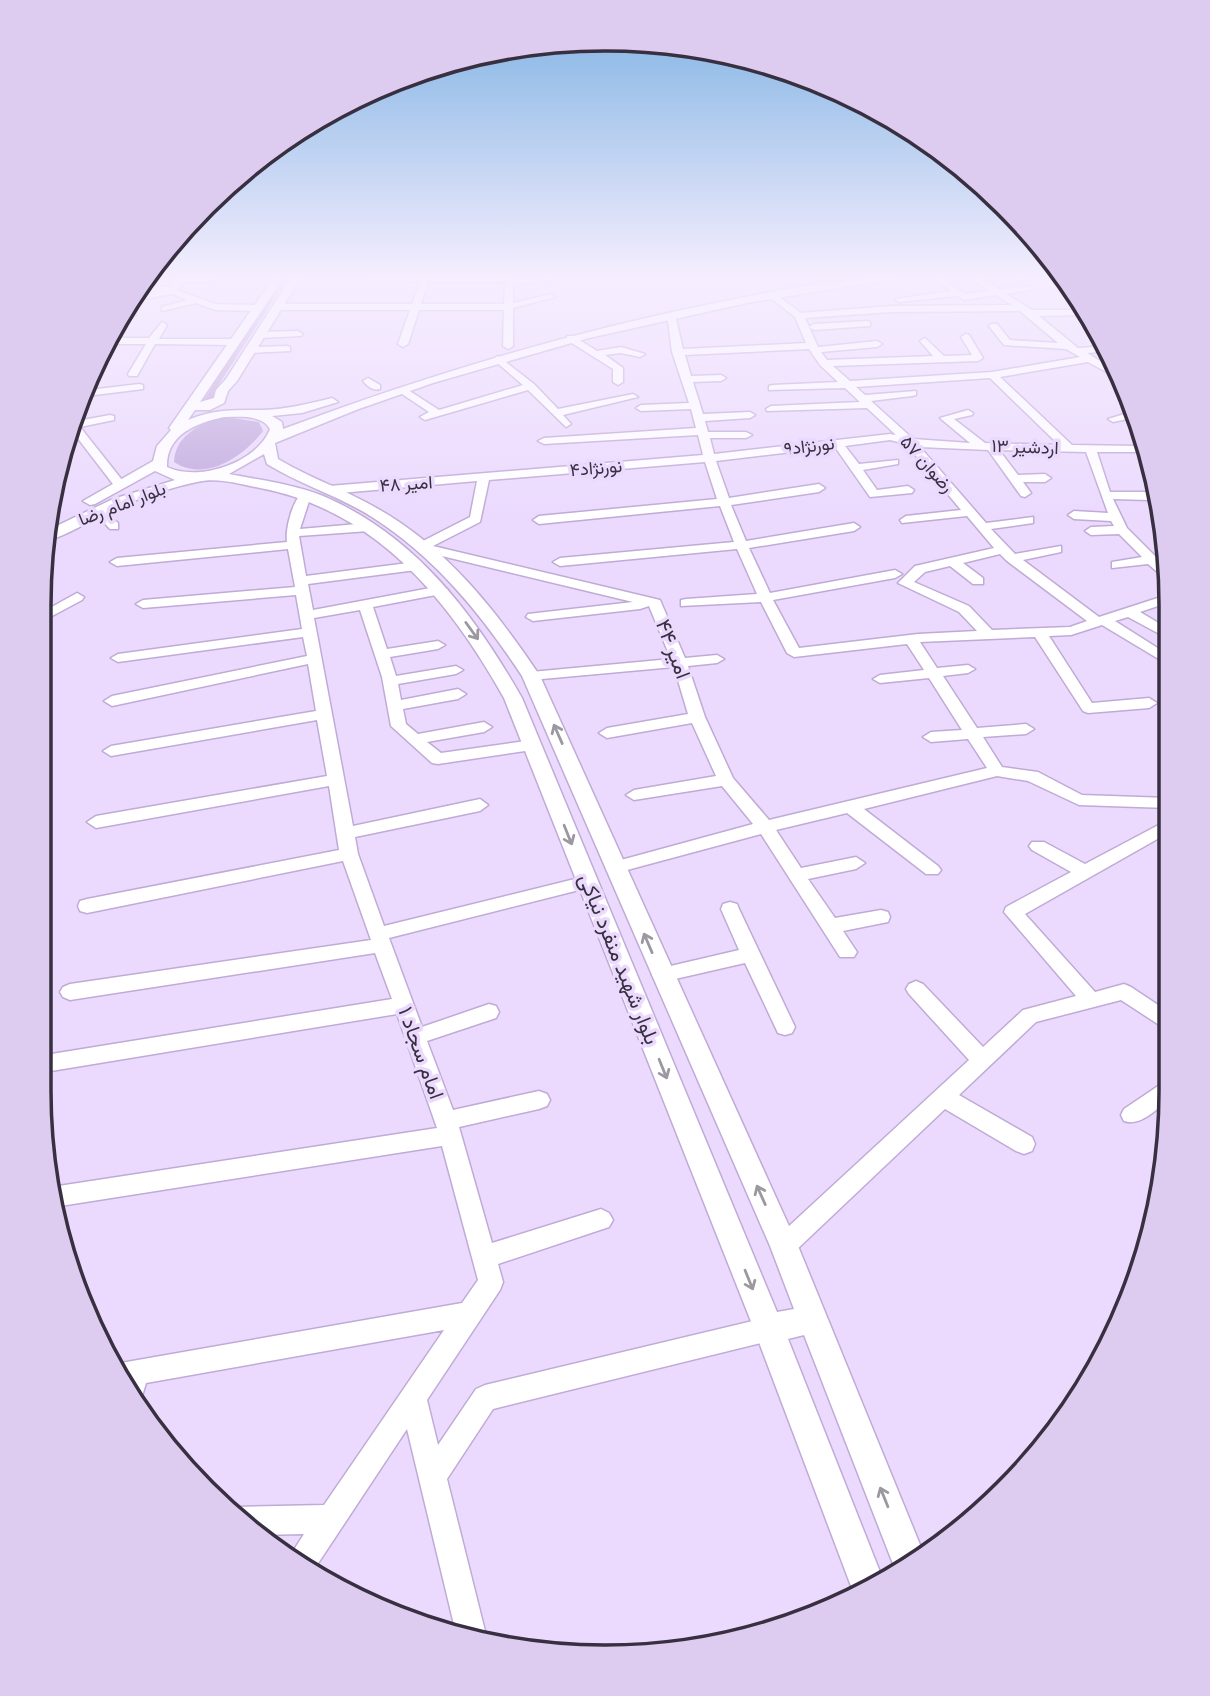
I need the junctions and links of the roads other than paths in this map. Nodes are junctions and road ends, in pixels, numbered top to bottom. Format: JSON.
{"nodes":[{"id":1,"x":144,"y":355,"type":"edge"},
{"id":2,"x":226,"y":355,"type":"edge"},
{"id":3,"x":249,"y":355,"type":"edge"},
{"id":4,"x":475,"y":355,"type":"edge"},
{"id":5,"x":511,"y":355,"type":"edge"},
{"id":6,"x":597,"y":355,"type":"edge"},
{"id":7,"x":678,"y":355,"type":"edge"},
{"id":8,"x":819,"y":355,"type":"edge"},
{"id":9,"x":937,"y":355,"type":"edge"},
{"id":10,"x":976,"y":355,"type":"edge"},
{"id":11,"x":1083,"y":355,"type":"edge"},
{"id":12,"x":498,"y":359,"type":"junction"},
{"id":13,"x":940,"y":359,"type":"junction"},
{"id":14,"x":1089,"y":359,"type":"junction"},
{"id":15,"x":884,"y":360,"type":"junction"},
{"id":16,"x":824,"y":363,"type":"junction"},
{"id":17,"x":1105,"y":369,"type":"joint"},
{"id":18,"x":890,"y":371,"type":"dead end"},
{"id":19,"x":133,"y":374,"type":"dead end"},
{"id":20,"x":992,"y":375,"type":"junction"},
{"id":21,"x":1061,"y":375,"type":"dead end"},
{"id":22,"x":721,"y":378,"type":"dead end"},
{"id":23,"x":687,"y":379,"type":"junction"},
{"id":24,"x":618,"y":382,"type":"dead end"},
{"id":25,"x":843,"y":383,"type":"junction"},
{"id":26,"x":530,"y":386,"type":"junction"},
{"id":27,"x":139,"y":387,"type":"dead end"},
{"id":28,"x":773,"y":388,"type":"dead end"},
{"id":29,"x":401,"y":390,"type":"junction"},
{"id":30,"x":93,"y":392,"type":"edge"},
{"id":31,"x":912,"y":393,"type":"dead end"},
{"id":32,"x":632,"y":397,"type":"dead end"},
{"id":33,"x":234,"y":398,"type":"junction"},
{"id":34,"x":195,"y":400,"type":"junction"},
{"id":35,"x":864,"y":402,"type":"junction"},
{"id":36,"x":641,"y":408,"type":"dead end"},
{"id":37,"x":302,"y":409,"type":"junction"},
{"id":38,"x":771,"y":409,"type":"dead end"},
{"id":39,"x":437,"y":413,"type":"junction"},
{"id":40,"x":555,"y":413,"type":"junction"},
{"id":41,"x":968,"y":413,"type":"dead end"},
{"id":42,"x":256,"y":414,"type":"junction"},
{"id":43,"x":750,"y":415,"type":"dead end"},
{"id":44,"x":1126,"y":416,"type":"edge"},
{"id":45,"x":425,"y":417,"type":"dead end"},
{"id":46,"x":110,"y":418,"type":"dead end"},
{"id":47,"x":1113,"y":419,"type":"dead end"},
{"id":48,"x":699,"y":422,"type":"junction"},
{"id":49,"x":566,"y":424,"type":"dead end"},
{"id":50,"x":80,"y":427,"type":"edge"},
{"id":51,"x":78,"y":432,"type":"edge"},
{"id":52,"x":746,"y":435,"type":"dead end"},
{"id":53,"x":170,"y":437,"type":"junction"},
{"id":54,"x":271,"y":440,"type":"junction"},
{"id":55,"x":544,"y":441,"type":"dead end"},
{"id":56,"x":909,"y":442,"type":"junction"},
{"id":57,"x":838,"y":443,"type":"junction"},
{"id":58,"x":986,"y":446,"type":"junction"},
{"id":59,"x":1069,"y":448,"type":"junction"},
{"id":60,"x":1090,"y":448,"type":"junction"},
{"id":61,"x":1136,"y":449,"type":"edge"},
{"id":62,"x":709,"y":458,"type":"junction"},
{"id":63,"x":894,"y":462,"type":"dead end"},
{"id":64,"x":159,"y":463,"type":"junction"},
{"id":65,"x":856,"y":468,"type":"junction"},
{"id":66,"x":286,"y":470,"type":"junction"},
{"id":67,"x":206,"y":476,"type":"junction"},
{"id":68,"x":482,"y":478,"type":"junction"},
{"id":69,"x":1045,"y":478,"type":"dead end"},
{"id":70,"x":1014,"y":479,"type":"junction"},
{"id":71,"x":120,"y":485,"type":"junction"},
{"id":72,"x":819,"y":488,"type":"dead end"},
{"id":73,"x":329,"y":489,"type":"junction"},
{"id":74,"x":908,"y":490,"type":"dead end"},
{"id":75,"x":148,"y":492,"type":"junction"},
{"id":76,"x":1025,"y":493,"type":"dead end"},
{"id":77,"x":305,"y":495,"type":"junction"},
{"id":78,"x":1105,"y":495,"type":"junction"},
{"id":79,"x":1149,"y":496,"type":"dead end"},
{"id":80,"x":725,"y":502,"type":"junction"},
{"id":81,"x":78,"y":507,"type":"junction"},
{"id":82,"x":100,"y":511,"type":"junction"},
{"id":83,"x":971,"y":512,"type":"junction"},
{"id":84,"x":1074,"y":515,"type":"dead end"},
{"id":85,"x":58,"y":516,"type":"edge"},
{"id":86,"x":1115,"y":517,"type":"junction"},
{"id":87,"x":539,"y":520,"type":"dead end"},
{"id":88,"x":906,"y":520,"type":"dead end"},
{"id":89,"x":1029,"y":520,"type":"dead end"},
{"id":90,"x":114,"y":526,"type":"dead end"},
{"id":91,"x":369,"y":527,"type":"junction"},
{"id":92,"x":853,"y":527,"type":"dead end"},
{"id":93,"x":983,"y":527,"type":"junction"},
{"id":94,"x":1122,"y":530,"type":"junction"},
{"id":95,"x":1091,"y":531,"type":"dead end"},
{"id":96,"x":55,"y":532,"type":"edge"},
{"id":97,"x":293,"y":539,"type":"junction"},
{"id":98,"x":743,"y":545,"type":"junction"},
{"id":99,"x":1056,"y":550,"type":"dead end"},
{"id":100,"x":421,"y":553,"type":"junction"},
{"id":101,"x":1007,"y":554,"type":"junction"},
{"id":102,"x":1150,"y":560,"type":"junction"},
{"id":103,"x":952,"y":561,"type":"junction"},
{"id":104,"x":117,"y":562,"type":"dead end"},
{"id":105,"x":560,"y":562,"type":"dead end"},
{"id":106,"x":1117,"y":565,"type":"dead end"},
{"id":107,"x":1158,"y":567,"type":"edge"},
{"id":108,"x":895,"y":574,"type":"dead end"},
{"id":109,"x":978,"y":581,"type":"dead end"},
{"id":110,"x":300,"y":586,"type":"junction"},
{"id":111,"x":441,"y":590,"type":"junction"},
{"id":112,"x":77,"y":597,"type":"dead end"},
{"id":113,"x":764,"y":598,"type":"junction"},
{"id":114,"x":655,"y":603,"type":"junction"},
{"id":115,"x":686,"y":603,"type":"dead end"},
{"id":116,"x":1159,"y":603,"type":"edge"},
{"id":117,"x":143,"y":604,"type":"dead end"},
{"id":118,"x":365,"y":605,"type":"junction"},
{"id":119,"x":51,"y":612,"type":"edge"},
{"id":120,"x":1130,"y":612,"type":"junction"},
{"id":121,"x":533,"y":617,"type":"dead end"},
{"id":122,"x":1101,"y":621,"type":"junction"},
{"id":123,"x":307,"y":624,"type":"junction"},
{"id":124,"x":1159,"y":629,"type":"edge"},
{"id":125,"x":1039,"y":632,"type":"junction"},
{"id":126,"x":989,"y":635,"type":"junction"},
{"id":127,"x":911,"y":639,"type":"junction"},
{"id":128,"x":438,"y":645,"type":"dead end"},
{"id":129,"x":382,"y":654,"type":"junction"},
{"id":130,"x":1159,"y":655,"type":"edge"},
{"id":131,"x":118,"y":658,"type":"dead end"},
{"id":132,"x":313,"y":659,"type":"junction"},
{"id":133,"x":717,"y":659,"type":"dead end"},
{"id":134,"x":680,"y":663,"type":"junction"},
{"id":135,"x":968,"y":669,"type":"dead end"},
{"id":136,"x":456,"y":670,"type":"dead end"},
{"id":137,"x":933,"y":673,"type":"junction"},
{"id":138,"x":531,"y":676,"type":"junction"},
{"id":139,"x":880,"y":679,"type":"dead end"},
{"id":140,"x":390,"y":681,"type":"junction"},
{"id":141,"x":458,"y":694,"type":"dead end"},
{"id":142,"x":112,"y":701,"type":"dead end"},
{"id":143,"x":1149,"y":703,"type":"dead end"},
{"id":144,"x":395,"y":706,"type":"junction"},
{"id":145,"x":323,"y":714,"type":"junction"},
{"id":146,"x":697,"y":717,"type":"junction"},
{"id":147,"x":484,"y":727,"type":"dead end"},
{"id":148,"x":1026,"y":729,"type":"dead end"},
{"id":149,"x":607,"y":733,"type":"dead end"},
{"id":150,"x":973,"y":734,"type":"junction"},
{"id":151,"x":932,"y":737,"type":"dead end"},
{"id":152,"x":414,"y":739,"type":"junction"},
{"id":153,"x":532,"y":744,"type":"junction"},
{"id":154,"x":111,"y":751,"type":"dead end"},
{"id":155,"x":997,"y":771,"type":"junction"},
{"id":156,"x":335,"y":779,"type":"junction"},
{"id":157,"x":726,"y":780,"type":"junction"},
{"id":158,"x":634,"y":795,"type":"dead end"},
{"id":159,"x":1159,"y":803,"type":"edge"},
{"id":160,"x":480,"y":805,"type":"dead end"},
{"id":161,"x":850,"y":806,"type":"junction"},
{"id":162,"x":96,"y":822,"type":"dead end"},
{"id":163,"x":765,"y":827,"type":"junction"},
{"id":164,"x":345,"y":833,"type":"junction"},
{"id":165,"x":1159,"y":837,"type":"edge"},
{"id":166,"x":1038,"y":846,"type":"dead end"},
{"id":167,"x":349,"y":855,"type":"junction"},
{"id":168,"x":856,"y":863,"type":"dead end"},
{"id":169,"x":615,"y":867,"type":"junction"},
{"id":170,"x":932,"y":870,"type":"dead end"},
{"id":171,"x":1085,"y":872,"type":"junction"},
{"id":172,"x":797,"y":875,"type":"junction"},
{"id":173,"x":587,"y":882,"type":"junction"},
{"id":174,"x":87,"y":906,"type":"dead end"},
{"id":175,"x":730,"y":909,"type":"dead end"},
{"id":176,"x":881,"y":917,"type":"dead end"},
{"id":177,"x":830,"y":926,"type":"junction"},
{"id":178,"x":380,"y":940,"type":"junction"},
{"id":179,"x":847,"y":952,"type":"dead end"},
{"id":180,"x":751,"y":954,"type":"junction"},
{"id":181,"x":662,"y":975,"type":"junction"},
{"id":182,"x":916,"y":989,"type":"dead end"},
{"id":183,"x":70,"y":992,"type":"dead end"},
{"id":184,"x":1091,"y":1000,"type":"junction"},
{"id":185,"x":404,"y":1005,"type":"junction"},
{"id":186,"x":489,"y":1012,"type":"dead end"},
{"id":187,"x":1159,"y":1016,"type":"edge"},
{"id":188,"x":785,"y":1027,"type":"dead end"},
{"id":189,"x":416,"y":1037,"type":"junction"},
{"id":190,"x":982,"y":1060,"type":"junction"},
{"id":191,"x":51,"y":1063,"type":"edge"},
{"id":192,"x":1159,"y":1095,"type":"edge"},
{"id":193,"x":944,"y":1097,"type":"junction"},
{"id":194,"x":539,"y":1100,"type":"dead end"},
{"id":195,"x":1132,"y":1115,"type":"dead end"},
{"id":196,"x":448,"y":1128,"type":"junction"},
{"id":197,"x":1024,"y":1144,"type":"dead end"},
{"id":198,"x":60,"y":1196,"type":"edge"},
{"id":199,"x":601,"y":1220,"type":"dead end"},
{"id":200,"x":784,"y":1246,"type":"junction"},
{"id":201,"x":484,"y":1257,"type":"junction"},
{"id":202,"x":469,"y":1314,"type":"junction"},
{"id":203,"x":812,"y":1319,"type":"junction"},
{"id":204,"x":769,"y":1329,"type":"junction"},
{"id":205,"x":132,"y":1380,"type":"edge"},
{"id":206,"x":413,"y":1397,"type":"junction"},
{"id":207,"x":432,"y":1476,"type":"junction"},
{"id":208,"x":331,"y":1518,"type":"junction"},
{"id":209,"x":255,"y":1520,"type":"edge"},
{"id":210,"x":907,"y":1556,"type":"edge"},
{"id":211,"x":305,"y":1557,"type":"edge"},
{"id":212,"x":866,"y":1580,"type":"edge"},
{"id":213,"x":469,"y":1628,"type":"edge"}],
"edges":[{"from":1,"to":19,"type":"street"},
{"from":2,"to":34,"type":"main road"},
{"from":3,"to":33,"type":"main road"},
{"from":4,"to":37,"type":"main road"},
{"from":5,"to":12,"type":"main road"},
{"from":6,"to":24,"type":"street"},
{"from":7,"to":23,"type":"street"},
{"from":8,"to":16,"type":"street","name":"رضوان ۵۷"},
{"from":9,"to":13,"type":"street"},
{"from":10,"to":13,"type":"street"},
{"from":11,"to":14,"type":"street"},
{"from":12,"to":26,"type":"street"},
{"from":12,"to":29,"type":"main road"},
{"from":13,"to":15,"type":"street"},
{"from":14,"to":17,"type":"street"},
{"from":14,"to":20,"type":"street"},
{"from":15,"to":16,"type":"street"},
{"from":15,"to":18,"type":"street"},
{"from":16,"to":25,"type":"street","name":"رضوان ۵۷"},
{"from":17,"to":21,"type":"street"},
{"from":20,"to":25,"type":"street"},
{"from":20,"to":59,"type":"street"},
{"from":22,"to":23,"type":"street"},
{"from":23,"to":48,"type":"street"},
{"from":25,"to":28,"type":"street"},
{"from":25,"to":35,"type":"street","name":"رضوان ۵۷"},
{"from":26,"to":39,"type":"street"},
{"from":26,"to":40,"type":"street"},
{"from":27,"to":30,"type":"street"},
{"from":29,"to":37,"type":"main road"},
{"from":29,"to":39,"type":"street"},
{"from":29,"to":54,"type":"main road"},
{"from":31,"to":35,"type":"street"},
{"from":32,"to":40,"type":"street"},
{"from":33,"to":34,"type":"main road"},
{"from":33,"to":42,"type":"main road"},
{"from":33,"to":53,"type":"main road"},
{"from":34,"to":53,"type":"main road"},
{"from":35,"to":38,"type":"street"},
{"from":35,"to":56,"type":"street","name":"رضوان ۵۷"},
{"from":36,"to":48,"type":"street"},
{"from":37,"to":42,"type":"main road"},
{"from":39,"to":45,"type":"street"},
{"from":40,"to":49,"type":"street"},
{"from":41,"to":58,"type":"street"},
{"from":42,"to":54,"type":"main road"},
{"from":43,"to":48,"type":"street"},
{"from":44,"to":47,"type":"street"},
{"from":46,"to":50,"type":"street"},
{"from":48,"to":52,"type":"street"},
{"from":48,"to":55,"type":"street"},
{"from":48,"to":62,"type":"street"},
{"from":51,"to":71,"type":"street"},
{"from":53,"to":64,"type":"main road"},
{"from":54,"to":66,"type":"main road"},
{"from":54,"to":67,"type":"main road","name":"بلوار امام رضا"},
{"from":56,"to":57,"type":"street","name":"نورنژاد۹"},
{"from":56,"to":58,"type":"street","name":"اردشیر ۱۳"},
{"from":56,"to":83,"type":"street","name":"رضوان ۵۷"},
{"from":57,"to":62,"type":"street","name":"نورنژاد۹"},
{"from":57,"to":65,"type":"street"},
{"from":58,"to":59,"type":"street","name":"اردشیر ۱۳"},
{"from":58,"to":70,"type":"street"},
{"from":59,"to":60,"type":"street","name":"اردشیر ۱۳"},
{"from":60,"to":61,"type":"street","name":"اردشیر ۱۳"},
{"from":60,"to":78,"type":"street"},
{"from":62,"to":68,"type":"street","name":"نورنژاد۴"},
{"from":62,"to":80,"type":"street"},
{"from":63,"to":65,"type":"street"},
{"from":64,"to":67,"type":"main road","name":"بلوار شهید منفرد نیاکی"},
{"from":64,"to":71,"type":"main road","name":"بلوار امام رضا"},
{"from":65,"to":74,"type":"street"},
{"from":66,"to":73,"type":"main road","name":"بلوار شهید منفرد نیاکی"},
{"from":66,"to":77,"type":"main road"},
{"from":67,"to":75,"type":"main road","name":"بلوار امام رضا"},
{"from":67,"to":77,"type":"main road","name":"بلوار شهید منفرد نیاکی"},
{"from":68,"to":73,"type":"street","name":"امیر ۴۸"},
{"from":68,"to":100,"type":"street"},
{"from":69,"to":70,"type":"street"},
{"from":70,"to":76,"type":"street"},
{"from":71,"to":81,"type":"main road","name":"بلوار امام رضا"},
{"from":72,"to":80,"type":"street"},
{"from":73,"to":100,"type":"main road","name":"بلوار شهید منفرد نیاکی"},
{"from":75,"to":81,"type":"main road"},
{"from":75,"to":82,"type":"main road","name":"بلوار امام رضا"},
{"from":77,"to":91,"type":"main road","name":"بلوار شهید منفرد نیاکی"},
{"from":77,"to":97,"type":"street","name":"امام سجاد ۱"},
{"from":78,"to":79,"type":"street"},
{"from":78,"to":86,"type":"street"},
{"from":80,"to":87,"type":"street"},
{"from":80,"to":98,"type":"street"},
{"from":81,"to":85,"type":"main road","name":"بلوار امام رضا"},
{"from":82,"to":90,"type":"street"},
{"from":82,"to":96,"type":"main road","name":"بلوار امام رضا"},
{"from":83,"to":88,"type":"street"},
{"from":83,"to":93,"type":"street","name":"رضوان ۵۷"},
{"from":84,"to":86,"type":"street"},
{"from":86,"to":94,"type":"street"},
{"from":89,"to":93,"type":"street"},
{"from":91,"to":97,"type":"street"},
{"from":91,"to":100,"type":"main road","name":"بلوار شهید منفرد نیاکی"},
{"from":92,"to":98,"type":"street"},
{"from":93,"to":101,"type":"street","name":"رضوان ۵۷"},
{"from":94,"to":95,"type":"street"},
{"from":94,"to":102,"type":"street"},
{"from":97,"to":104,"type":"street"},
{"from":97,"to":110,"type":"street","name":"امام سجاد ۱"},
{"from":98,"to":105,"type":"street"},
{"from":98,"to":113,"type":"street"},
{"from":99,"to":101,"type":"street"},
{"from":100,"to":110,"type":"street"},
{"from":100,"to":111,"type":"main road","name":"بلوار شهید منفرد نیاکی"},
{"from":100,"to":114,"type":"street","name":"امیر ۴۴"},
{"from":100,"to":138,"type":"main road","name":"بلوار شهید منفرد نیاکی"},
{"from":101,"to":103,"type":"street"},
{"from":101,"to":122,"type":"street","name":"رضوان ۵۷"},
{"from":102,"to":106,"type":"street"},
{"from":102,"to":107,"type":"street"},
{"from":103,"to":109,"type":"street"},
{"from":103,"to":126,"type":"street"},
{"from":108,"to":113,"type":"street"},
{"from":110,"to":117,"type":"street"},
{"from":110,"to":123,"type":"street","name":"امام سجاد ۱"},
{"from":111,"to":118,"type":"street"},
{"from":111,"to":153,"type":"main road","name":"بلوار شهید منفرد نیاکی","one_way":true},
{"from":112,"to":119,"type":"street"},
{"from":113,"to":115,"type":"street"},
{"from":113,"to":127,"type":"street"},
{"from":114,"to":121,"type":"street"},
{"from":114,"to":134,"type":"street","name":"امیر ۴۴"},
{"from":116,"to":120,"type":"street"},
{"from":118,"to":123,"type":"street"},
{"from":118,"to":129,"type":"street"},
{"from":120,"to":122,"type":"street"},
{"from":120,"to":124,"type":"street"},
{"from":122,"to":125,"type":"street"},
{"from":122,"to":130,"type":"street","name":"رضوان ۵۷"},
{"from":123,"to":131,"type":"street"},
{"from":123,"to":132,"type":"street","name":"امام سجاد ۱"},
{"from":125,"to":126,"type":"street"},
{"from":125,"to":143,"type":"street"},
{"from":126,"to":127,"type":"street"},
{"from":127,"to":137,"type":"street"},
{"from":128,"to":129,"type":"street"},
{"from":129,"to":140,"type":"street"},
{"from":132,"to":142,"type":"street"},
{"from":132,"to":145,"type":"street","name":"امام سجاد ۱"},
{"from":133,"to":134,"type":"street"},
{"from":134,"to":138,"type":"street"},
{"from":134,"to":146,"type":"street","name":"امیر ۴۴"},
{"from":135,"to":137,"type":"street"},
{"from":136,"to":140,"type":"street"},
{"from":137,"to":139,"type":"street"},
{"from":137,"to":150,"type":"street"},
{"from":169,"to":138,"type":"main road","name":"بلوار شهید منفرد نیاکی","one_way":true},
{"from":140,"to":144,"type":"street"},
{"from":141,"to":144,"type":"street"},
{"from":144,"to":152,"type":"street"},
{"from":145,"to":154,"type":"street"},
{"from":145,"to":156,"type":"street","name":"امام سجاد ۱"},
{"from":146,"to":149,"type":"street"},
{"from":146,"to":157,"type":"street","name":"امیر ۴۴"},
{"from":147,"to":152,"type":"street"},
{"from":148,"to":150,"type":"street"},
{"from":150,"to":151,"type":"street"},
{"from":150,"to":155,"type":"street"},
{"from":152,"to":153,"type":"street"},
{"from":153,"to":173,"type":"main road","name":"بلوار شهید منفرد نیاکی","one_way":true},
{"from":155,"to":159,"type":"street"},
{"from":155,"to":161,"type":"street"},
{"from":156,"to":162,"type":"street"},
{"from":156,"to":164,"type":"street","name":"امام سجاد ۱"},
{"from":157,"to":158,"type":"street"},
{"from":157,"to":163,"type":"street","name":"امیر ۴۴"},
{"from":160,"to":164,"type":"street"},
{"from":161,"to":163,"type":"street"},
{"from":161,"to":170,"type":"street"},
{"from":163,"to":169,"type":"street"},
{"from":163,"to":172,"type":"street","name":"امیر ۴۴"},
{"from":164,"to":167,"type":"street","name":"امام سجاد ۱"},
{"from":165,"to":171,"type":"street"},
{"from":166,"to":171,"type":"street"},
{"from":167,"to":174,"type":"street"},
{"from":167,"to":178,"type":"street","name":"امام سجاد ۱"},
{"from":168,"to":172,"type":"street"},
{"from":181,"to":169,"type":"main road","name":"بلوار شهید منفرد نیاکی","one_way":true},
{"from":171,"to":184,"type":"street"},
{"from":172,"to":177,"type":"street","name":"امیر ۴۴"},
{"from":173,"to":178,"type":"street"},
{"from":173,"to":204,"type":"main road","name":"بلوار شهید منفرد نیاکی","one_way":true},
{"from":175,"to":180,"type":"street"},
{"from":176,"to":177,"type":"street"},
{"from":177,"to":179,"type":"street","name":"امیر ۴۴"},
{"from":178,"to":183,"type":"street"},
{"from":178,"to":185,"type":"street","name":"امام سجاد ۱"},
{"from":180,"to":181,"type":"street"},
{"from":180,"to":188,"type":"street"},
{"from":200,"to":181,"type":"main road","name":"بلوار شهید منفرد نیاکی","one_way":true},
{"from":182,"to":190,"type":"street"},
{"from":184,"to":187,"type":"street"},
{"from":184,"to":190,"type":"street"},
{"from":185,"to":189,"type":"street","name":"امام سجاد ۱"},
{"from":185,"to":191,"type":"street"},
{"from":186,"to":189,"type":"street"},
{"from":189,"to":196,"type":"street","name":"امام سجاد ۱"},
{"from":190,"to":193,"type":"street"},
{"from":192,"to":195,"type":"street"},
{"from":193,"to":197,"type":"street"},
{"from":193,"to":200,"type":"street"},
{"from":194,"to":196,"type":"street"},
{"from":196,"to":198,"type":"street"},
{"from":196,"to":201,"type":"street","name":"امام سجاد ۱"},
{"from":199,"to":201,"type":"street"},
{"from":200,"to":203,"type":"main road","name":"بلوار شهید منفرد نیاکی"},
{"from":201,"to":202,"type":"street","name":"امام سجاد ۱"},
{"from":202,"to":205,"type":"street"},
{"from":202,"to":206,"type":"street","name":"امام سجاد ۱"},
{"from":203,"to":204,"type":"main road"},
{"from":210,"to":203,"type":"main road","name":"بلوار شهید منفرد نیاکی","one_way":true},
{"from":204,"to":207,"type":"street"},
{"from":204,"to":212,"type":"main road","name":"بلوار شهید منفرد نیاکی"},
{"from":206,"to":207,"type":"street"},
{"from":206,"to":208,"type":"street","name":"امام سجاد ۱"},
{"from":207,"to":213,"type":"street"},
{"from":208,"to":209,"type":"street"},
{"from":208,"to":211,"type":"street","name":"امام سجاد ۱"}]}
